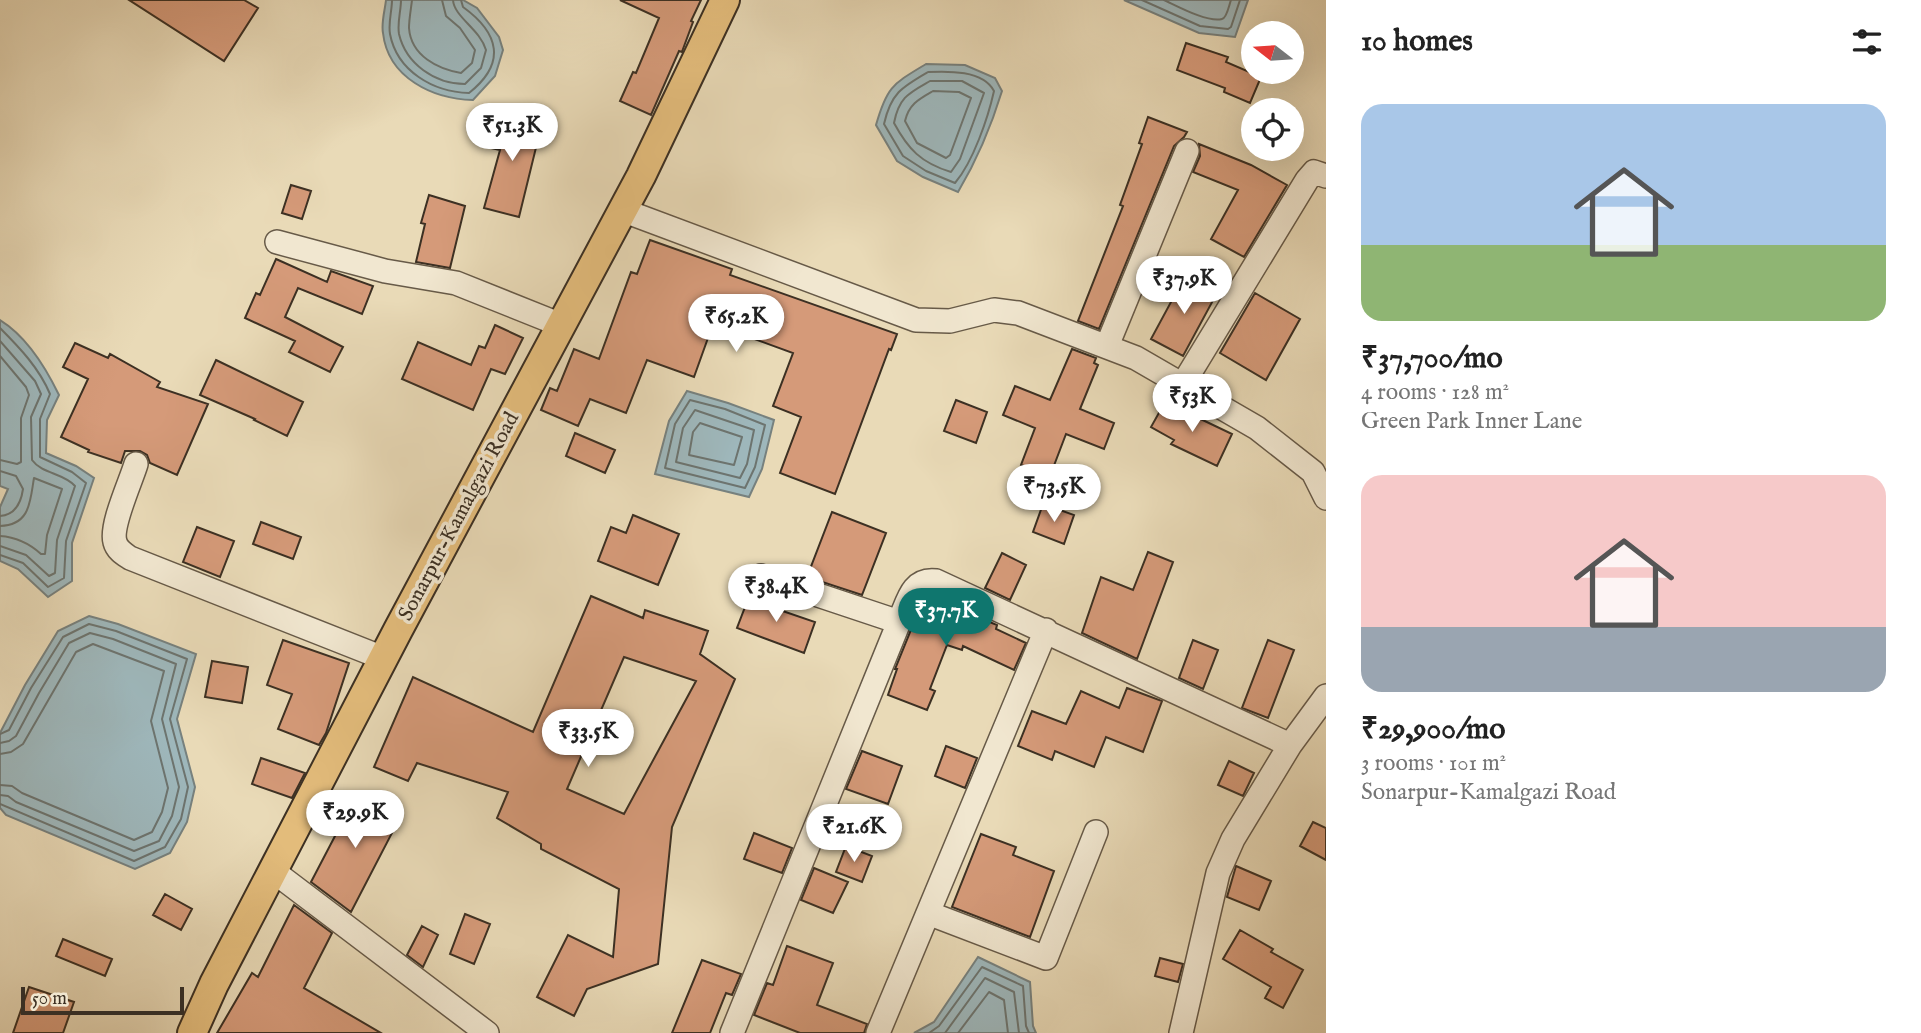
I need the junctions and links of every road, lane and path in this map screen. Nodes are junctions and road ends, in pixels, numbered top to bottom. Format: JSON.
{"nodes":[{"id":1,"x":725,"y":0,"type":"edge"},
{"id":2,"x":1187,"y":151,"type":"dead end"},
{"id":3,"x":1326,"y":176,"type":"edge"},
{"id":4,"x":622,"y":211,"type":"junction"},
{"id":5,"x":277,"y":242,"type":"dead end"},
{"id":6,"x":561,"y":325,"type":"junction"},
{"id":7,"x":1107,"y":346,"type":"junction"},
{"id":8,"x":1183,"y":384,"type":"junction"},
{"id":9,"x":136,"y":464,"type":"dead end"},
{"id":10,"x":1326,"y":498,"type":"edge"},
{"id":11,"x":761,"y":576,"type":"dead end"},
{"id":12,"x":899,"y":622,"type":"junction"},
{"id":13,"x":1046,"y":630,"type":"junction"},
{"id":14,"x":383,"y":658,"type":"junction"},
{"id":15,"x":1326,"y":696,"type":"edge"},
{"id":16,"x":1290,"y":745,"type":"junction"},
{"id":17,"x":1096,"y":832,"type":"dead end"},
{"id":18,"x":273,"y":871,"type":"junction"},
{"id":19,"x":928,"y":913,"type":"junction"},
{"id":20,"x":192,"y":1033,"type":"edge"},
{"id":21,"x":486,"y":1033,"type":"edge"},
{"id":22,"x":732,"y":1033,"type":"edge"},
{"id":23,"x":878,"y":1033,"type":"edge"},
{"id":24,"x":1181,"y":1033,"type":"edge"}],
"edges":[{"from":1,"to":4,"type":"main road","name":"Sonarpur-Kamalgazi Road"},
{"from":2,"to":7,"type":"street"},
{"from":3,"to":8,"type":"street"},
{"from":4,"to":6,"type":"main road","name":"Sonarpur-Kamalgazi Road"},
{"from":4,"to":7,"type":"street"},
{"from":5,"to":6,"type":"street"},
{"from":6,"to":14,"type":"main road","name":"Sonarpur-Kamalgazi Road"},
{"from":7,"to":8,"type":"street"},
{"from":8,"to":10,"type":"street"},
{"from":9,"to":14,"type":"street"},
{"from":11,"to":12,"type":"street"},
{"from":12,"to":13,"type":"street"},
{"from":12,"to":22,"type":"street"},
{"from":13,"to":16,"type":"street"},
{"from":13,"to":19,"type":"street"},
{"from":14,"to":18,"type":"main road","name":"Sonarpur-Kamalgazi Road"},
{"from":15,"to":16,"type":"street"},
{"from":16,"to":24,"type":"street"},
{"from":17,"to":19,"type":"street"},
{"from":18,"to":20,"type":"main road","name":"Sonarpur-Kamalgazi Road"},
{"from":18,"to":21,"type":"street"},
{"from":19,"to":23,"type":"street"}]}
